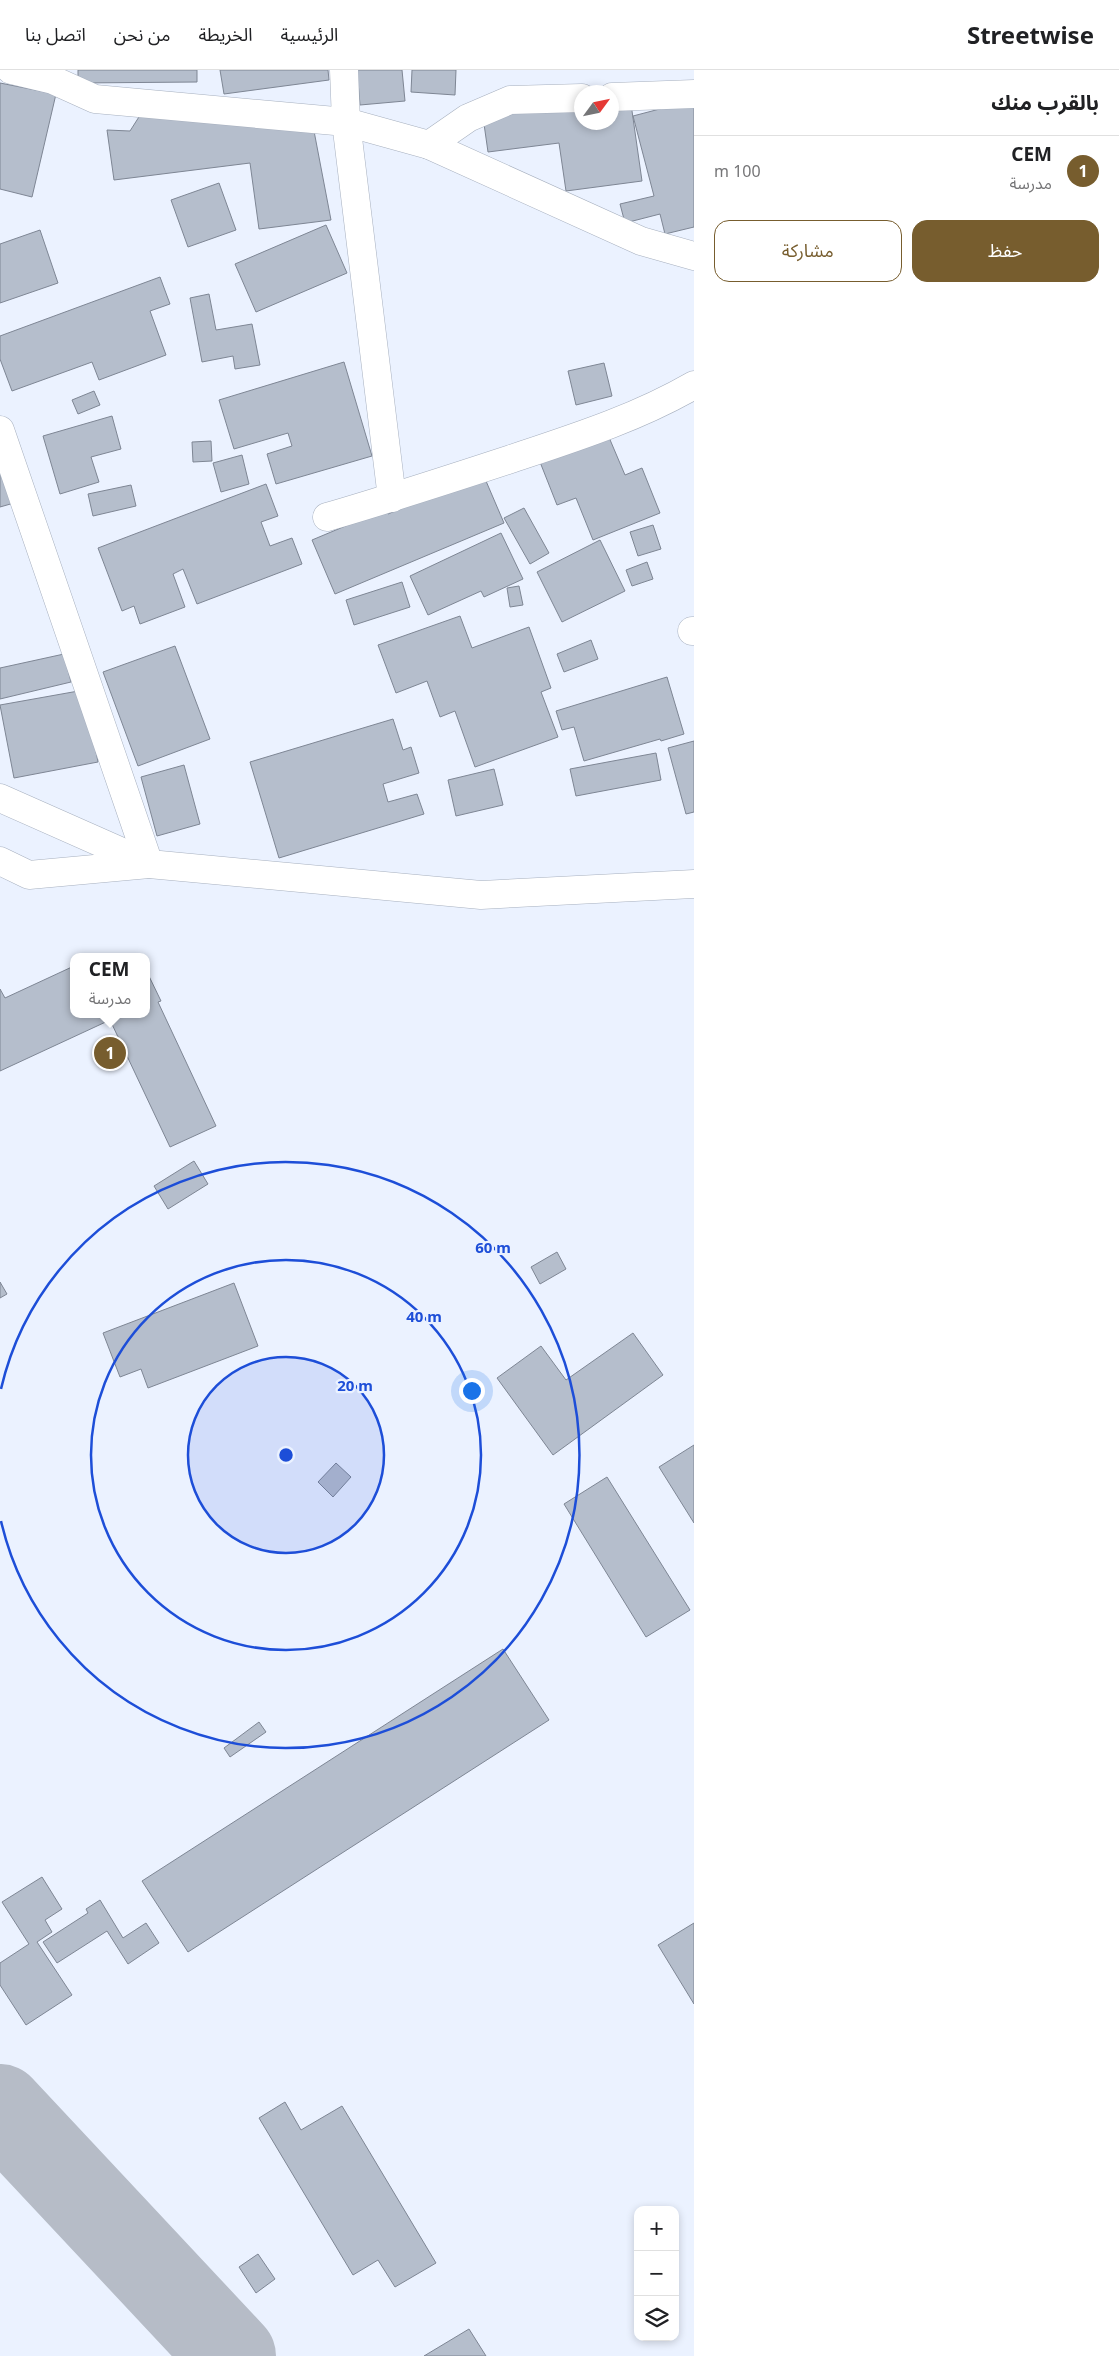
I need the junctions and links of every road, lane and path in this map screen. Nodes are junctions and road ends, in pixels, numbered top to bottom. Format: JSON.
{"nodes":[{"id":1,"x":11,"y":70,"type":"edge"},
{"id":2,"x":344,"y":70,"type":"edge"},
{"id":3,"x":53,"y":75,"type":"edge"},
{"id":4,"x":694,"y":94,"type":"edge"},
{"id":5,"x":619,"y":97,"type":"edge"},
{"id":6,"x":574,"y":98,"type":"edge"},
{"id":7,"x":346,"y":122,"type":"junction"},
{"id":8,"x":429,"y":145,"type":"junction"},
{"id":9,"x":694,"y":256,"type":"edge"},
{"id":10,"x":694,"y":385,"type":"edge"},
{"id":11,"x":0,"y":430,"type":"edge"},
{"id":12,"x":392,"y":498,"type":"junction"},
{"id":13,"x":327,"y":516,"type":"dead end"},
{"id":14,"x":0,"y":798,"type":"edge"},
{"id":15,"x":0,"y":862,"type":"edge"},
{"id":16,"x":149,"y":864,"type":"junction"},
{"id":17,"x":0,"y":875,"type":"edge"},
{"id":18,"x":29,"y":875,"type":"junction"},
{"id":19,"x":694,"y":884,"type":"edge"}],
"edges":[{"from":1,"to":3,"type":"street"},
{"from":2,"to":7,"type":"street"},
{"from":3,"to":7,"type":"street"},
{"from":4,"to":5,"type":"street"},
{"from":6,"to":8,"type":"street"},
{"from":7,"to":8,"type":"street"},
{"from":7,"to":12,"type":"street"},
{"from":8,"to":9,"type":"street"},
{"from":10,"to":12,"type":"street"},
{"from":11,"to":16,"type":"street"},
{"from":12,"to":13,"type":"street"},
{"from":14,"to":16,"type":"street"},
{"from":15,"to":18,"type":"street"},
{"from":16,"to":18,"type":"street"},
{"from":16,"to":19,"type":"street"},
{"from":17,"to":18,"type":"street"}]}
